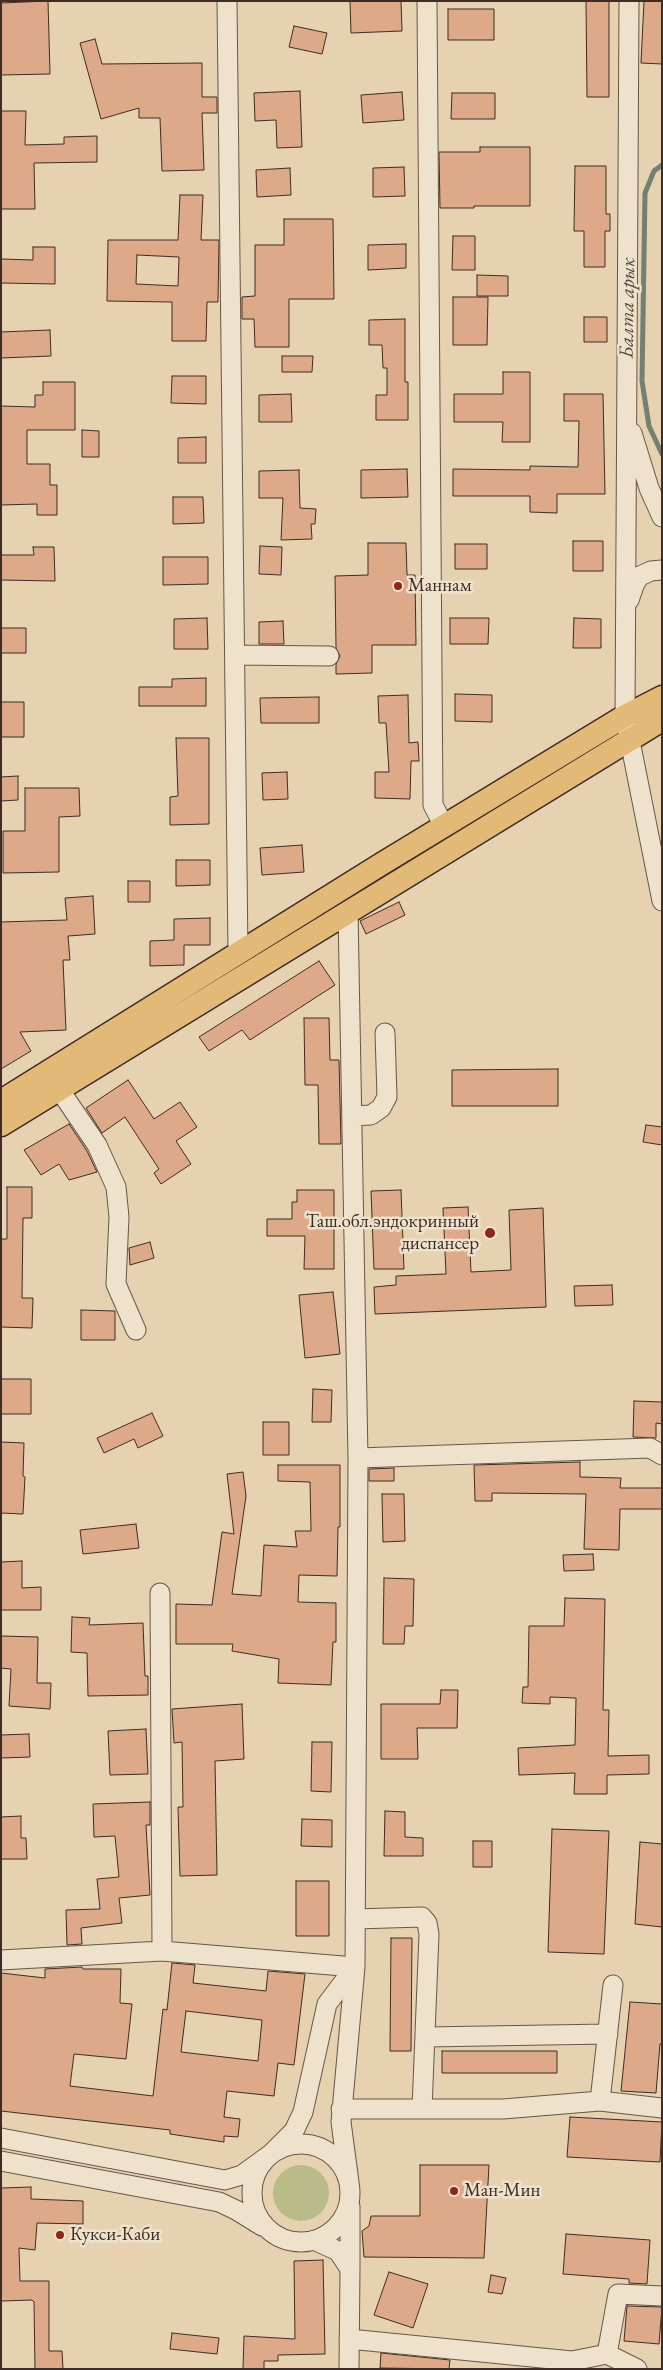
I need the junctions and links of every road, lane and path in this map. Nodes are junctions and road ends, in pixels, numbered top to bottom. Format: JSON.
{"nodes":[{"id":1,"x":227,"y":1,"type":"edge"},
{"id":2,"x":427,"y":1,"type":"edge"},
{"id":3,"x":629,"y":1,"type":"edge"},
{"id":4,"x":627,"y":418,"type":"junction"},
{"id":5,"x":662,"y":516,"type":"edge"},
{"id":6,"x":662,"y":570,"type":"edge"},
{"id":7,"x":626,"y":608,"type":"junction"},
{"id":8,"x":235,"y":655,"type":"junction"},
{"id":9,"x":329,"y":656,"type":"dead end"},
{"id":10,"x":662,"y":697,"type":"edge"},
{"id":11,"x":625,"y":716,"type":"junction"},
{"id":12,"x":662,"y":720,"type":"edge"},
{"id":13,"x":628,"y":741,"type":"junction"},
{"id":14,"x":444,"y":826,"type":"junction"},
{"id":15,"x":662,"y":901,"type":"edge"},
{"id":16,"x":348,"y":911,"type":"junction"},
{"id":17,"x":238,"y":953,"type":"junction"},
{"id":18,"x":385,"y":1033,"type":"dead end"},
{"id":19,"x":59,"y":1089,"type":"junction"},
{"id":20,"x":1,"y":1101,"type":"edge"},
{"id":21,"x":352,"y":1116,"type":"junction"},
{"id":22,"x":1,"y":1125,"type":"edge"},
{"id":23,"x":136,"y":1330,"type":"dead end"},
{"id":24,"x":662,"y":1455,"type":"edge"},
{"id":25,"x":358,"y":1458,"type":"junction"},
{"id":26,"x":160,"y":1592,"type":"dead end"},
{"id":27,"x":355,"y":1919,"type":"junction"},
{"id":28,"x":162,"y":1951,"type":"junction"},
{"id":29,"x":1,"y":1960,"type":"edge"},
{"id":30,"x":354,"y":1967,"type":"junction"},
{"id":31,"x":613,"y":1985,"type":"dead end"},
{"id":32,"x":608,"y":2034,"type":"junction"},
{"id":33,"x":426,"y":2037,"type":"junction"},
{"id":34,"x":600,"y":2101,"type":"junction"},
{"id":35,"x":341,"y":2108,"type":"junction"},
{"id":36,"x":662,"y":2108,"type":"edge"},
{"id":37,"x":422,"y":2109,"type":"junction"},
{"id":38,"x":1,"y":2138,"type":"edge"},
{"id":39,"x":271,"y":2154,"type":"junction"},
{"id":40,"x":1,"y":2160,"type":"edge"},
{"id":41,"x":350,"y":2188,"type":"junction"},
{"id":42,"x":270,"y":2231,"type":"junction"},
{"id":43,"x":314,"y":2240,"type":"junction"},
{"id":44,"x":350,"y":2269,"type":"junction"},
{"id":45,"x":662,"y":2296,"type":"edge"},
{"id":46,"x":350,"y":2339,"type":"junction"},
{"id":47,"x":607,"y":2354,"type":"junction"},
{"id":48,"x":349,"y":2369,"type":"edge"},
{"id":49,"x":637,"y":2369,"type":"edge"}],
"edges":[{"from":1,"to":8,"type":"street"},
{"from":2,"to":14,"type":"street"},
{"from":3,"to":4,"type":"street"},
{"from":4,"to":5,"type":"street"},
{"from":4,"to":7,"type":"street"},
{"from":6,"to":7,"type":"street"},
{"from":7,"to":11,"type":"street"},
{"from":8,"to":9,"type":"street"},
{"from":8,"to":17,"type":"street"},
{"from":10,"to":11,"type":"main road"},
{"from":11,"to":13,"type":"street"},
{"from":11,"to":14,"type":"main road"},
{"from":12,"to":13,"type":"main road"},
{"from":13,"to":15,"type":"street"},
{"from":13,"to":16,"type":"main road"},
{"from":14,"to":17,"type":"main road"},
{"from":16,"to":19,"type":"main road"},
{"from":16,"to":21,"type":"street"},
{"from":17,"to":20,"type":"main road"},
{"from":18,"to":21,"type":"street"},
{"from":19,"to":22,"type":"main road"},
{"from":19,"to":23,"type":"street"},
{"from":21,"to":25,"type":"street"},
{"from":24,"to":25,"type":"street"},
{"from":25,"to":27,"type":"street"},
{"from":26,"to":28,"type":"street"},
{"from":27,"to":30,"type":"street"},
{"from":27,"to":33,"type":"street"},
{"from":28,"to":29,"type":"street"},
{"from":28,"to":30,"type":"street"},
{"from":30,"to":35,"type":"street"},
{"from":30,"to":39,"type":"street"},
{"from":31,"to":32,"type":"street"},
{"from":32,"to":33,"type":"street"},
{"from":32,"to":34,"type":"street"},
{"from":33,"to":37,"type":"street"},
{"from":34,"to":36,"type":"street"},
{"from":34,"to":37,"type":"street"},
{"from":35,"to":37,"type":"street"},
{"from":35,"to":41,"type":"street"},
{"from":38,"to":39,"type":"street"},
{"from":39,"to":41,"type":"street"},
{"from":39,"to":42,"type":"street"},
{"from":40,"to":42,"type":"street"},
{"from":41,"to":43,"type":"street"},
{"from":41,"to":44,"type":"street"},
{"from":42,"to":43,"type":"street"},
{"from":43,"to":44,"type":"street"},
{"from":44,"to":46,"type":"street"},
{"from":45,"to":47,"type":"street"},
{"from":46,"to":47,"type":"street"},
{"from":46,"to":48,"type":"street"},
{"from":47,"to":49,"type":"street"}]}
